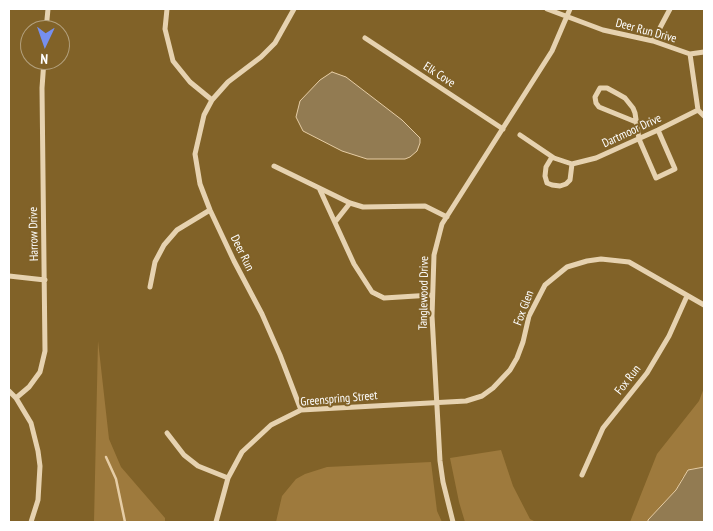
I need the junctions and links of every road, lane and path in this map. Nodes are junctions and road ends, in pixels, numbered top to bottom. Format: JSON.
{"nodes":[{"id":1,"x":167,"y":9,"type":"edge"},
{"id":2,"x":294,"y":9,"type":"edge"},
{"id":3,"x":547,"y":9,"type":"edge"},
{"id":4,"x":570,"y":9,"type":"edge"},
{"id":5,"x":670,"y":9,"type":"edge"},
{"id":6,"x":568,"y":17,"type":"junction"},
{"id":7,"x":365,"y":38,"type":"dead end"},
{"id":8,"x":653,"y":41,"type":"junction"},
{"id":9,"x":704,"y":52,"type":"edge"},
{"id":10,"x":690,"y":54,"type":"junction"},
{"id":11,"x":43,"y":70,"type":"edge"},
{"id":12,"x":212,"y":100,"type":"junction"},
{"id":13,"x":698,"y":110,"type":"junction"},
{"id":14,"x":704,"y":116,"type":"edge"},
{"id":15,"x":636,"y":122,"type":"junction"},
{"id":16,"x":503,"y":129,"type":"junction"},
{"id":17,"x":658,"y":130,"type":"junction"},
{"id":18,"x":520,"y":135,"type":"dead end"},
{"id":19,"x":639,"y":139,"type":"junction"},
{"id":20,"x":552,"y":157,"type":"junction"},
{"id":21,"x":572,"y":164,"type":"junction"},
{"id":22,"x":274,"y":166,"type":"dead end"},
{"id":23,"x":320,"y":190,"type":"junction"},
{"id":24,"x":350,"y":203,"type":"junction"},
{"id":25,"x":210,"y":210,"type":"junction"},
{"id":26,"x":447,"y":217,"type":"junction"},
{"id":27,"x":335,"y":222,"type":"junction"},
{"id":28,"x":9,"y":276,"type":"edge"},
{"id":29,"x":45,"y":280,"type":"junction"},
{"id":30,"x":150,"y":287,"type":"dead end"},
{"id":31,"x":432,"y":294,"type":"junction"},
{"id":32,"x":687,"y":296,"type":"junction"},
{"id":33,"x":704,"y":304,"type":"edge"},
{"id":34,"x":9,"y":391,"type":"edge"},
{"id":35,"x":16,"y":398,"type":"junction"},
{"id":36,"x":437,"y":403,"type":"junction"},
{"id":37,"x":301,"y":410,"type":"junction"},
{"id":38,"x":167,"y":433,"type":"dead end"},
{"id":39,"x":582,"y":475,"type":"dead end"},
{"id":40,"x":228,"y":478,"type":"junction"},
{"id":41,"x":32,"y":522,"type":"edge"},
{"id":42,"x":216,"y":522,"type":"edge"},
{"id":43,"x":453,"y":522,"type":"edge"}],
"edges":[{"from":1,"to":12,"type":"street"},
{"from":2,"to":12,"type":"street","name":"Deer Run"},
{"from":3,"to":6,"type":"street"},
{"from":4,"to":6,"type":"street","name":"Tanglewood Drive"},
{"from":5,"to":8,"type":"street"},
{"from":6,"to":8,"type":"street","name":"Deer Run Drive"},
{"from":6,"to":16,"type":"street","name":"Tanglewood Drive"},
{"from":7,"to":16,"type":"street","name":"Elk Cove"},
{"from":8,"to":10,"type":"street","name":"Deer Run Drive"},
{"from":9,"to":10,"type":"street","name":"Deer Run Drive"},
{"from":10,"to":13,"type":"street","name":"Deer Run Drive"},
{"from":11,"to":29,"type":"street","name":"Harrow Drive"},
{"from":12,"to":25,"type":"street","name":"Deer Run"},
{"from":13,"to":14,"type":"street"},
{"from":13,"to":17,"type":"street","name":"Dartmoor Drive"},
{"from":15,"to":15,"type":"street"},
{"from":15,"to":19,"type":"street"},
{"from":16,"to":26,"type":"street","name":"Tanglewood Drive"},
{"from":17,"to":19,"type":"street","name":"Dartmoor Drive"},
{"from":17,"to":19,"type":"street"},
{"from":18,"to":20,"type":"street"},
{"from":19,"to":21,"type":"street","name":"Dartmoor Drive"},
{"from":20,"to":21,"type":"street"},
{"from":20,"to":21,"type":"street"},
{"from":22,"to":23,"type":"street"},
{"from":23,"to":24,"type":"street"},
{"from":23,"to":27,"type":"street"},
{"from":24,"to":26,"type":"street"},
{"from":24,"to":27,"type":"street"},
{"from":25,"to":30,"type":"street"},
{"from":25,"to":37,"type":"street","name":"Deer Run"},
{"from":26,"to":31,"type":"street","name":"Tanglewood Drive"},
{"from":27,"to":31,"type":"street"},
{"from":28,"to":29,"type":"street"},
{"from":29,"to":35,"type":"street","name":"Harrow Drive"},
{"from":31,"to":36,"type":"street","name":"Tanglewood Drive"},
{"from":32,"to":33,"type":"street","name":"Fox Glen"},
{"from":32,"to":36,"type":"street","name":"Fox Glen"},
{"from":32,"to":39,"type":"street","name":"Fox Run"},
{"from":34,"to":35,"type":"street"},
{"from":35,"to":41,"type":"street"},
{"from":36,"to":37,"type":"street","name":"Greenspring Street"},
{"from":36,"to":43,"type":"street","name":"Tanglewood Drive"},
{"from":37,"to":40,"type":"street","name":"Greenspring Street"},
{"from":38,"to":40,"type":"street"},
{"from":40,"to":42,"type":"street","name":"Greenspring Street"}]}
